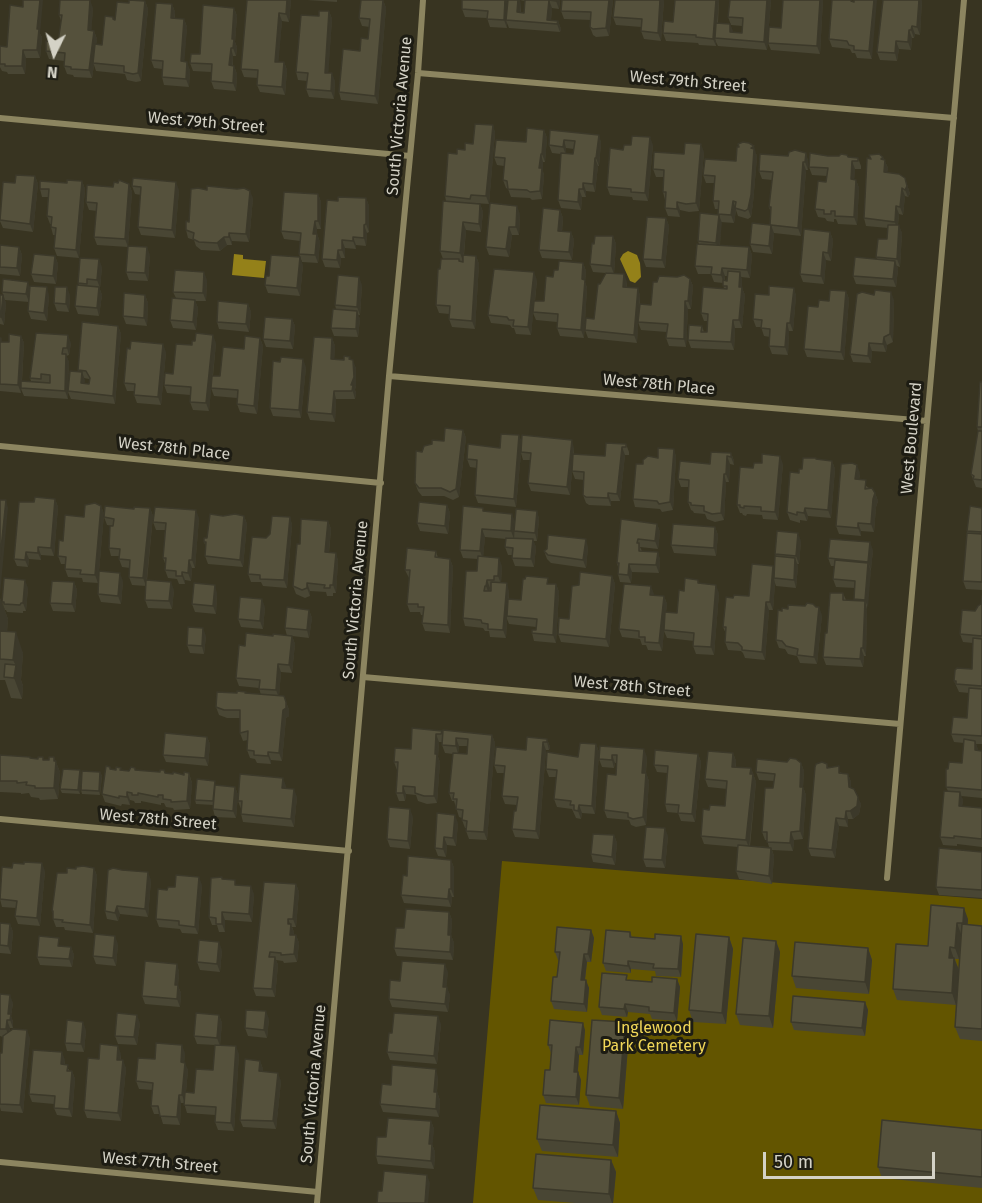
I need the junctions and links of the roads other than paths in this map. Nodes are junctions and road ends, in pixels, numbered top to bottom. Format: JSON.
{"nodes":[{"id":1,"x":423,"y":0,"type":"edge"},
{"id":2,"x":964,"y":0,"type":"edge"},
{"id":3,"x":418,"y":73,"type":"junction"},
{"id":4,"x":0,"y":118,"type":"edge"},
{"id":5,"x":954,"y":118,"type":"junction"},
{"id":6,"x":410,"y":156,"type":"junction"},
{"id":7,"x":389,"y":376,"type":"junction"},
{"id":8,"x":927,"y":421,"type":"junction"},
{"id":9,"x":0,"y":446,"type":"edge"},
{"id":10,"x":381,"y":483,"type":"junction"},
{"id":11,"x":363,"y":677,"type":"junction"},
{"id":12,"x":900,"y":724,"type":"junction"},
{"id":13,"x":0,"y":819,"type":"edge"},
{"id":14,"x":349,"y":851,"type":"junction"},
{"id":15,"x":887,"y":878,"type":"dead end"},
{"id":16,"x":0,"y":1162,"type":"edge"},
{"id":17,"x":318,"y":1192,"type":"junction"},
{"id":18,"x":317,"y":1203,"type":"edge"}],
"edges":[{"from":1,"to":3,"type":"street","name":"South Victoria Avenue"},
{"from":2,"to":5,"type":"street","name":"West Boulevard"},
{"from":3,"to":5,"type":"street","name":"West 79th Street"},
{"from":3,"to":6,"type":"street","name":"South Victoria Avenue"},
{"from":4,"to":6,"type":"street","name":"West 79th Street"},
{"from":5,"to":8,"type":"street","name":"West Boulevard"},
{"from":6,"to":7,"type":"street","name":"South Victoria Avenue"},
{"from":7,"to":8,"type":"street","name":"West 78th Place"},
{"from":7,"to":10,"type":"street","name":"South Victoria Avenue"},
{"from":8,"to":12,"type":"street","name":"West Boulevard"},
{"from":9,"to":10,"type":"street","name":"West 78th Place"},
{"from":10,"to":11,"type":"street","name":"South Victoria Avenue"},
{"from":11,"to":12,"type":"street","name":"West 78th Street"},
{"from":11,"to":14,"type":"street","name":"South Victoria Avenue"},
{"from":12,"to":15,"type":"street","name":"West Boulevard"},
{"from":13,"to":14,"type":"street","name":"West 78th Street"},
{"from":14,"to":17,"type":"street","name":"South Victoria Avenue"},
{"from":16,"to":17,"type":"street","name":"West 77th Street"},
{"from":17,"to":18,"type":"street","name":"South Victoria Avenue"}]}
